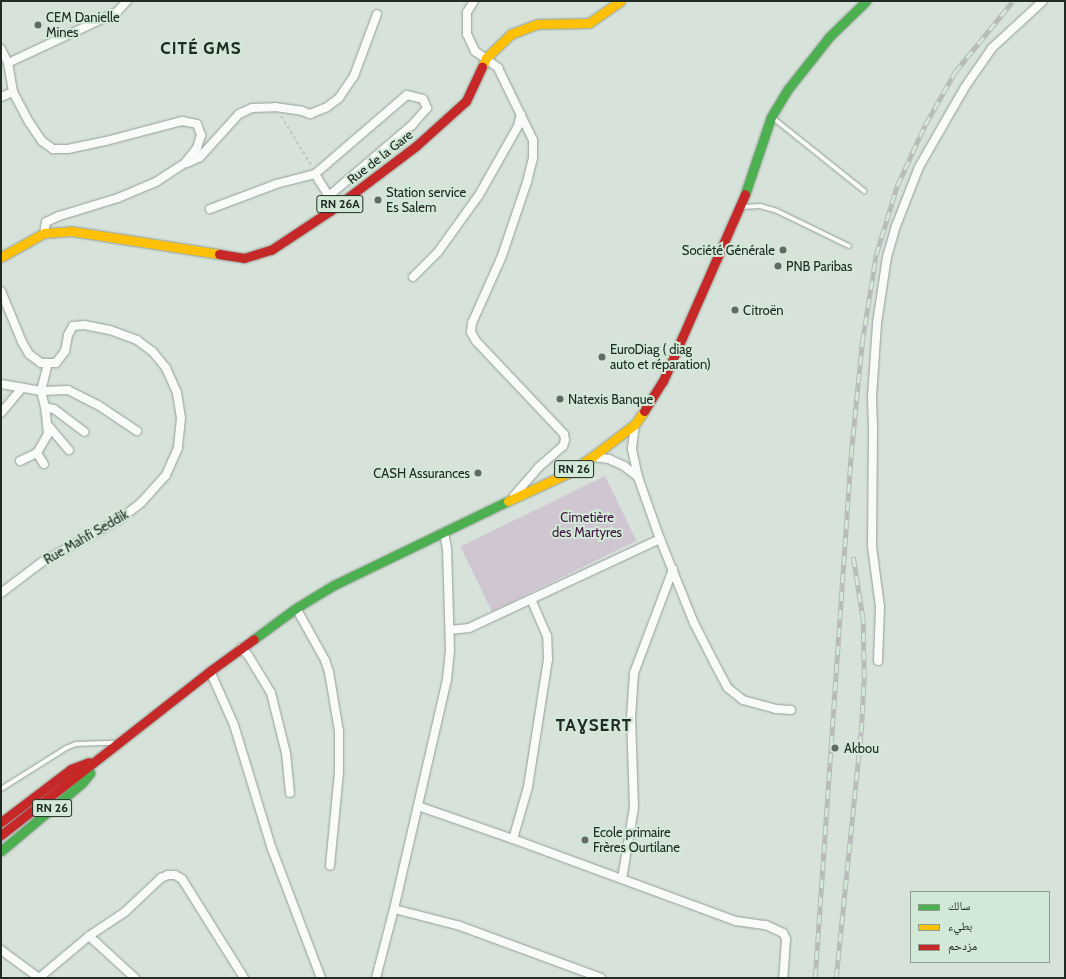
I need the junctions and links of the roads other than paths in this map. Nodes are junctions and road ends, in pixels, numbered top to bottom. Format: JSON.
{"nodes":[{"id":1,"x":128,"y":1,"type":"edge"},
{"id":2,"x":474,"y":1,"type":"edge"},
{"id":3,"x":620,"y":1,"type":"edge"},
{"id":4,"x":866,"y":1,"type":"edge"},
{"id":5,"x":1043,"y":1,"type":"edge"},
{"id":6,"x":377,"y":14,"type":"dead end"},
{"id":7,"x":1,"y":49,"type":"edge"},
{"id":8,"x":486,"y":58,"type":"junction"},
{"id":9,"x":8,"y":63,"type":"junction"},
{"id":10,"x":13,"y":92,"type":"junction"},
{"id":11,"x":1,"y":97,"type":"edge"},
{"id":12,"x":520,"y":114,"type":"junction"},
{"id":13,"x":771,"y":117,"type":"junction"},
{"id":14,"x":185,"y":163,"type":"junction"},
{"id":15,"x":315,"y":174,"type":"junction"},
{"id":16,"x":864,"y":191,"type":"dead end"},
{"id":17,"x":329,"y":196,"type":"junction"},
{"id":18,"x":740,"y":208,"type":"junction"},
{"id":19,"x":210,"y":209,"type":"dead end"},
{"id":20,"x":330,"y":211,"type":"junction"},
{"id":21,"x":44,"y":233,"type":"junction"},
{"id":22,"x":849,"y":246,"type":"dead end"},
{"id":23,"x":1,"y":257,"type":"edge"},
{"id":24,"x":412,"y":277,"type":"dead end"},
{"id":25,"x":1,"y":291,"type":"edge"},
{"id":26,"x":48,"y":363,"type":"junction"},
{"id":27,"x":1,"y":384,"type":"edge"},
{"id":28,"x":22,"y":388,"type":"junction"},
{"id":29,"x":40,"y":391,"type":"junction"},
{"id":30,"x":45,"y":407,"type":"junction"},
{"id":31,"x":1,"y":413,"type":"edge"},
{"id":32,"x":47,"y":424,"type":"junction"},
{"id":33,"x":635,"y":424,"type":"junction"},
{"id":34,"x":138,"y":430,"type":"dead end"},
{"id":35,"x":84,"y":432,"type":"dead end"},
{"id":36,"x":69,"y":450,"type":"dead end"},
{"id":37,"x":37,"y":453,"type":"junction"},
{"id":38,"x":592,"y":457,"type":"junction"},
{"id":39,"x":20,"y":461,"type":"dead end"},
{"id":40,"x":44,"y":464,"type":"dead end"},
{"id":41,"x":638,"y":477,"type":"junction"},
{"id":42,"x":510,"y":501,"type":"junction"},
{"id":43,"x":444,"y":532,"type":"junction"},
{"id":44,"x":660,"y":539,"type":"junction"},
{"id":45,"x":673,"y":569,"type":"junction"},
{"id":46,"x":1,"y":593,"type":"edge"},
{"id":47,"x":531,"y":599,"type":"junction"},
{"id":48,"x":296,"y":608,"type":"junction"},
{"id":49,"x":450,"y":630,"type":"junction"},
{"id":50,"x":241,"y":648,"type":"junction"},
{"id":51,"x":878,"y":661,"type":"dead end"},
{"id":52,"x":210,"y":671,"type":"junction"},
{"id":53,"x":791,"y":710,"type":"dead end"},
{"id":54,"x":118,"y":743,"type":"junction"},
{"id":55,"x":96,"y":760,"type":"junction"},
{"id":56,"x":1,"y":789,"type":"edge"},
{"id":57,"x":290,"y":793,"type":"dead end"},
{"id":58,"x":418,"y":806,"type":"junction"},
{"id":59,"x":20,"y":808,"type":"junction"},
{"id":60,"x":1,"y":818,"type":"edge"},
{"id":61,"x":1,"y":822,"type":"edge"},
{"id":62,"x":1,"y":836,"type":"edge"},
{"id":63,"x":513,"y":839,"type":"junction"},
{"id":64,"x":1,"y":851,"type":"edge"},
{"id":65,"x":330,"y":866,"type":"dead end"},
{"id":66,"x":622,"y":879,"type":"junction"},
{"id":67,"x":394,"y":909,"type":"junction"},
{"id":68,"x":89,"y":936,"type":"junction"},
{"id":69,"x":1,"y":950,"type":"edge"},
{"id":70,"x":39,"y":978,"type":"edge"},
{"id":71,"x":135,"y":978,"type":"edge"},
{"id":72,"x":244,"y":978,"type":"edge"},
{"id":73,"x":322,"y":978,"type":"edge"},
{"id":74,"x":376,"y":978,"type":"edge"},
{"id":75,"x":601,"y":978,"type":"edge"},
{"id":76,"x":784,"y":978,"type":"edge"}],
"edges":[{"from":1,"to":9,"type":"street"},
{"from":2,"to":8,"type":"street"},
{"from":3,"to":8,"type":"main road","name":"Rue de la Gare","number":"RN 26A"},
{"from":4,"to":13,"type":"main road","number":"RN 26"},
{"from":5,"to":51,"type":"street"},
{"from":6,"to":14,"type":"street"},
{"from":7,"to":9,"type":"street"},
{"from":8,"to":12,"type":"street"},
{"from":8,"to":20,"type":"main road","name":"Rue de la Gare","number":"RN 26A"},
{"from":9,"to":10,"type":"street"},
{"from":10,"to":11,"type":"street"},
{"from":10,"to":14,"type":"street"},
{"from":12,"to":24,"type":"street"},
{"from":12,"to":42,"type":"street"},
{"from":13,"to":16,"type":"lane"},
{"from":13,"to":18,"type":"main road","number":"RN 26"},
{"from":14,"to":21,"type":"street"},
{"from":15,"to":17,"type":"street"},
{"from":15,"to":17,"type":"street"},
{"from":15,"to":19,"type":"street"},
{"from":17,"to":20,"type":"street"},
{"from":18,"to":22,"type":"lane"},
{"from":18,"to":33,"type":"main road","number":"RN 26"},
{"from":20,"to":21,"type":"main road","name":"Rue de la Gare","number":"RN 26A"},
{"from":21,"to":23,"type":"main road","name":"Rue de la Gare","number":"RN 26A"},
{"from":25,"to":26,"type":"street"},
{"from":26,"to":29,"type":"street"},
{"from":26,"to":46,"type":"street","name":"Rue Mahfi Seddik"},
{"from":27,"to":28,"type":"street"},
{"from":28,"to":29,"type":"street"},
{"from":28,"to":31,"type":"street"},
{"from":29,"to":30,"type":"street"},
{"from":29,"to":34,"type":"street"},
{"from":30,"to":32,"type":"street"},
{"from":30,"to":35,"type":"street"},
{"from":32,"to":36,"type":"street"},
{"from":32,"to":37,"type":"street"},
{"from":33,"to":38,"type":"main road","number":"RN 26"},
{"from":33,"to":41,"type":"street"},
{"from":37,"to":39,"type":"street"},
{"from":37,"to":40,"type":"street"},
{"from":38,"to":41,"type":"street"},
{"from":38,"to":42,"type":"main road","number":"RN 26"},
{"from":41,"to":44,"type":"street"},
{"from":42,"to":43,"type":"main road","number":"RN 26"},
{"from":43,"to":48,"type":"main road","number":"RN 26"},
{"from":43,"to":49,"type":"street"},
{"from":44,"to":45,"type":"street"},
{"from":44,"to":47,"type":"street"},
{"from":45,"to":53,"type":"street"},
{"from":45,"to":66,"type":"street"},
{"from":47,"to":49,"type":"street"},
{"from":47,"to":63,"type":"street"},
{"from":48,"to":50,"type":"main road","number":"RN 26"},
{"from":48,"to":65,"type":"street"},
{"from":49,"to":58,"type":"street"},
{"from":50,"to":52,"type":"main road","number":"RN 26"},
{"from":50,"to":57,"type":"street"},
{"from":52,"to":54,"type":"main road","number":"RN 26"},
{"from":52,"to":73,"type":"street"},
{"from":54,"to":55,"type":"main road","number":"RN 26"},
{"from":54,"to":56,"type":"lane"},
{"from":55,"to":59,"type":"main road","number":"RN 26"},
{"from":55,"to":62,"type":"main road","number":"RN 26"},
{"from":55,"to":64,"type":"main road","number":"RN 26"},
{"from":58,"to":63,"type":"street"},
{"from":58,"to":67,"type":"street"},
{"from":59,"to":60,"type":"street"},
{"from":59,"to":61,"type":"main road","number":"RN 26"},
{"from":63,"to":66,"type":"street"},
{"from":66,"to":76,"type":"street"},
{"from":67,"to":74,"type":"street"},
{"from":67,"to":75,"type":"street"},
{"from":68,"to":70,"type":"street"},
{"from":68,"to":71,"type":"street"},
{"from":68,"to":72,"type":"street"},
{"from":69,"to":70,"type":"street"}]}
